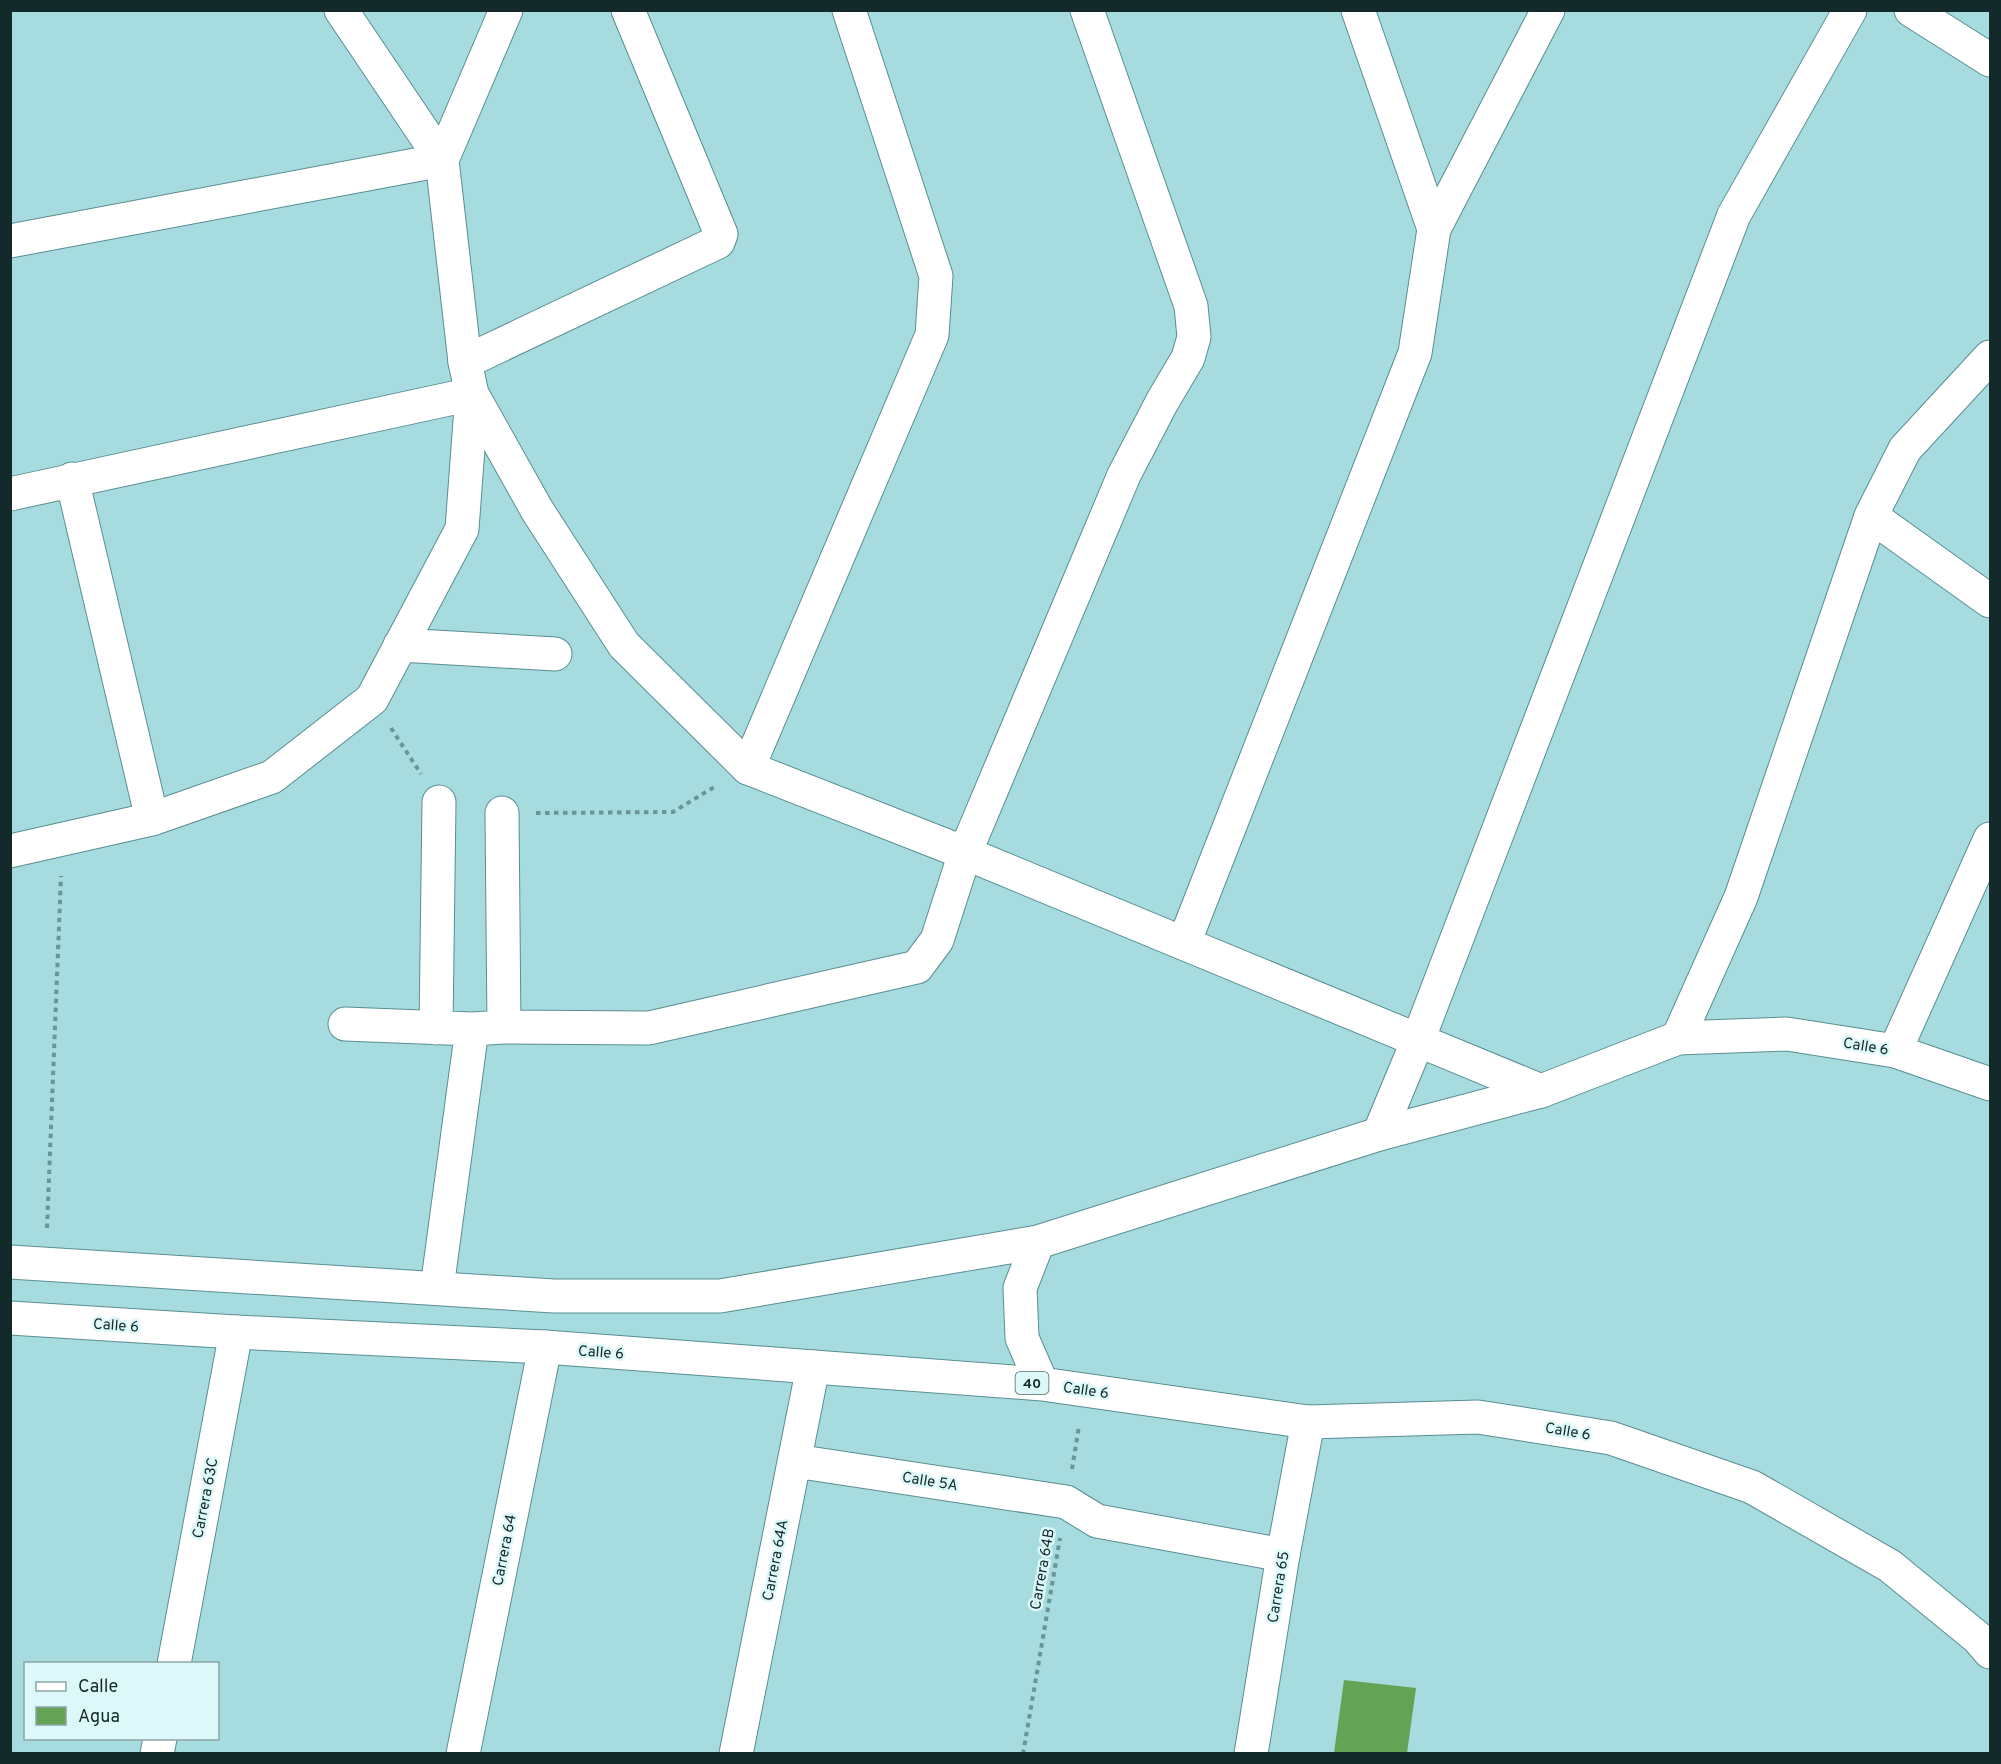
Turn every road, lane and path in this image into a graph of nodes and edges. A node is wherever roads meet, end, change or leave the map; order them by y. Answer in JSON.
{"nodes":[{"id":1,"x":341,"y":10,"type":"edge"},
{"id":2,"x":506,"y":10,"type":"edge"},
{"id":3,"x":628,"y":10,"type":"edge"},
{"id":4,"x":849,"y":10,"type":"edge"},
{"id":5,"x":1087,"y":10,"type":"edge"},
{"id":6,"x":1358,"y":10,"type":"edge"},
{"id":7,"x":1548,"y":10,"type":"edge"},
{"id":8,"x":1850,"y":10,"type":"edge"},
{"id":9,"x":1911,"y":10,"type":"edge"},
{"id":10,"x":1990,"y":60,"type":"edge"},
{"id":11,"x":442,"y":160,"type":"junction"},
{"id":12,"x":1434,"y":229,"type":"junction"},
{"id":13,"x":10,"y":241,"type":"edge"},
{"id":14,"x":1990,"y":357,"type":"edge"},
{"id":15,"x":465,"y":362,"type":"junction"},
{"id":16,"x":472,"y":394,"type":"junction"},
{"id":17,"x":72,"y":479,"type":"junction"},
{"id":18,"x":10,"y":494,"type":"edge"},
{"id":19,"x":1871,"y":516,"type":"junction"},
{"id":20,"x":1990,"y":601,"type":"edge"},
{"id":21,"x":400,"y":645,"type":"junction"},
{"id":22,"x":555,"y":654,"type":"dead end"},
{"id":23,"x":372,"y":699,"type":"junction"},
{"id":24,"x":748,"y":768,"type":"junction"},
{"id":25,"x":439,"y":802,"type":"joint"},
{"id":26,"x":502,"y":813,"type":"joint"},
{"id":27,"x":152,"y":819,"type":"junction"},
{"id":28,"x":62,"y":839,"type":"junction"},
{"id":29,"x":1990,"y":839,"type":"edge"},
{"id":30,"x":10,"y":850,"type":"edge"},
{"id":31,"x":965,"y":853,"type":"junction"},
{"id":32,"x":1184,"y":943,"type":"junction"},
{"id":33,"x":345,"y":1024,"type":"dead end"},
{"id":34,"x":436,"y":1028,"type":"junction"},
{"id":35,"x":488,"y":1028,"type":"junction"},
{"id":36,"x":1678,"y":1038,"type":"junction"},
{"id":37,"x":1418,"y":1040,"type":"junction"},
{"id":38,"x":1895,"y":1051,"type":"junction"},
{"id":39,"x":1990,"y":1084,"type":"edge"},
{"id":40,"x":1541,"y":1091,"type":"junction"},
{"id":41,"x":1379,"y":1134,"type":"junction"},
{"id":42,"x":1038,"y":1242,"type":"junction"},
{"id":43,"x":10,"y":1262,"type":"edge"},
{"id":44,"x":45,"y":1264,"type":"junction"},
{"id":45,"x":437,"y":1288,"type":"junction"},
{"id":46,"x":10,"y":1318,"type":"edge"},
{"id":47,"x":236,"y":1332,"type":"junction"},
{"id":48,"x":545,"y":1347,"type":"junction"},
{"id":49,"x":813,"y":1367,"type":"junction"},
{"id":50,"x":1042,"y":1384,"type":"junction"},
{"id":51,"x":1085,"y":1389,"type":"junction"},
{"id":52,"x":1308,"y":1422,"type":"junction"},
{"id":53,"x":795,"y":1461,"type":"junction"},
{"id":54,"x":1066,"y":1502,"type":"junction"},
{"id":55,"x":1283,"y":1555,"type":"junction"},
{"id":56,"x":1990,"y":1652,"type":"edge"},
{"id":57,"x":174,"y":1662,"type":"edge"},
{"id":58,"x":462,"y":1754,"type":"edge"},
{"id":59,"x":736,"y":1754,"type":"edge"},
{"id":60,"x":1023,"y":1754,"type":"edge"},
{"id":61,"x":1251,"y":1754,"type":"edge"}],
"edges":[{"from":1,"to":11,"type":"main road"},
{"from":2,"to":11,"type":"main road"},
{"from":3,"to":15,"type":"main road"},
{"from":4,"to":24,"type":"main road"},
{"from":5,"to":31,"type":"main road"},
{"from":6,"to":12,"type":"main road"},
{"from":7,"to":12,"type":"main road"},
{"from":8,"to":37,"type":"main road"},
{"from":9,"to":10,"type":"main road"},
{"from":11,"to":13,"type":"main road"},
{"from":11,"to":15,"type":"main road"},
{"from":12,"to":32,"type":"main road"},
{"from":14,"to":19,"type":"main road"},
{"from":15,"to":16,"type":"main road"},
{"from":16,"to":17,"type":"main road"},
{"from":16,"to":21,"type":"main road"},
{"from":16,"to":24,"type":"main road"},
{"from":17,"to":18,"type":"main road"},
{"from":17,"to":27,"type":"main road"},
{"from":19,"to":20,"type":"main road"},
{"from":19,"to":36,"type":"main road"},
{"from":21,"to":22,"type":"main road"},
{"from":21,"to":23,"type":"main road"},
{"from":23,"to":25,"type":"path"},
{"from":23,"to":27,"type":"main road"},
{"from":24,"to":26,"type":"path"},
{"from":24,"to":31,"type":"main road"},
{"from":25,"to":34,"type":"main road"},
{"from":26,"to":35,"type":"main road"},
{"from":27,"to":28,"type":"main road"},
{"from":28,"to":30,"type":"main road"},
{"from":28,"to":44,"type":"path"},
{"from":29,"to":38,"type":"main road"},
{"from":31,"to":32,"type":"main road"},
{"from":31,"to":35,"type":"main road"},
{"from":32,"to":37,"type":"main road"},
{"from":33,"to":34,"type":"main road"},
{"from":34,"to":35,"type":"main road"},
{"from":35,"to":45,"type":"main road"},
{"from":36,"to":38,"type":"main road","name":"Calle 6"},
{"from":36,"to":40,"type":"main road","name":"Calle 6"},
{"from":37,"to":40,"type":"main road"},
{"from":37,"to":41,"type":"main road"},
{"from":38,"to":39,"type":"main road","name":"Calle 6"},
{"from":40,"to":41,"type":"main road","name":"Calle 6"},
{"from":41,"to":42,"type":"main road","name":"Calle 6"},
{"from":42,"to":45,"type":"main road","name":"Calle 6"},
{"from":42,"to":50,"type":"main road"},
{"from":43,"to":44,"type":"main road","name":"Calle 6"},
{"from":44,"to":45,"type":"main road","name":"Calle 6"},
{"from":46,"to":47,"type":"main road","name":"Calle 6","number":"40"},
{"from":47,"to":48,"type":"main road","name":"Calle 6","number":"40"},
{"from":47,"to":57,"type":"main road","name":"Carrera 63C"},
{"from":48,"to":49,"type":"main road","name":"Calle 6","number":"40"},
{"from":48,"to":58,"type":"main road","name":"Carrera 64"},
{"from":49,"to":50,"type":"main road","name":"Calle 6","number":"40"},
{"from":49,"to":53,"type":"main road","name":"Carrera 64A"},
{"from":50,"to":51,"type":"main road","name":"Calle 6","number":"40"},
{"from":51,"to":52,"type":"main road","name":"Calle 6","number":"40"},
{"from":51,"to":54,"type":"path","name":"Carrera 64B"},
{"from":52,"to":55,"type":"main road","name":"Carrera 65"},
{"from":52,"to":56,"type":"main road","name":"Calle 6","number":"40"},
{"from":53,"to":54,"type":"main road","name":"Calle 5A"},
{"from":53,"to":59,"type":"main road","name":"Carrera 64A"},
{"from":54,"to":55,"type":"main road"},
{"from":54,"to":60,"type":"path","name":"Carrera 64B"},
{"from":55,"to":61,"type":"main road","name":"Carrera 65"}]}
